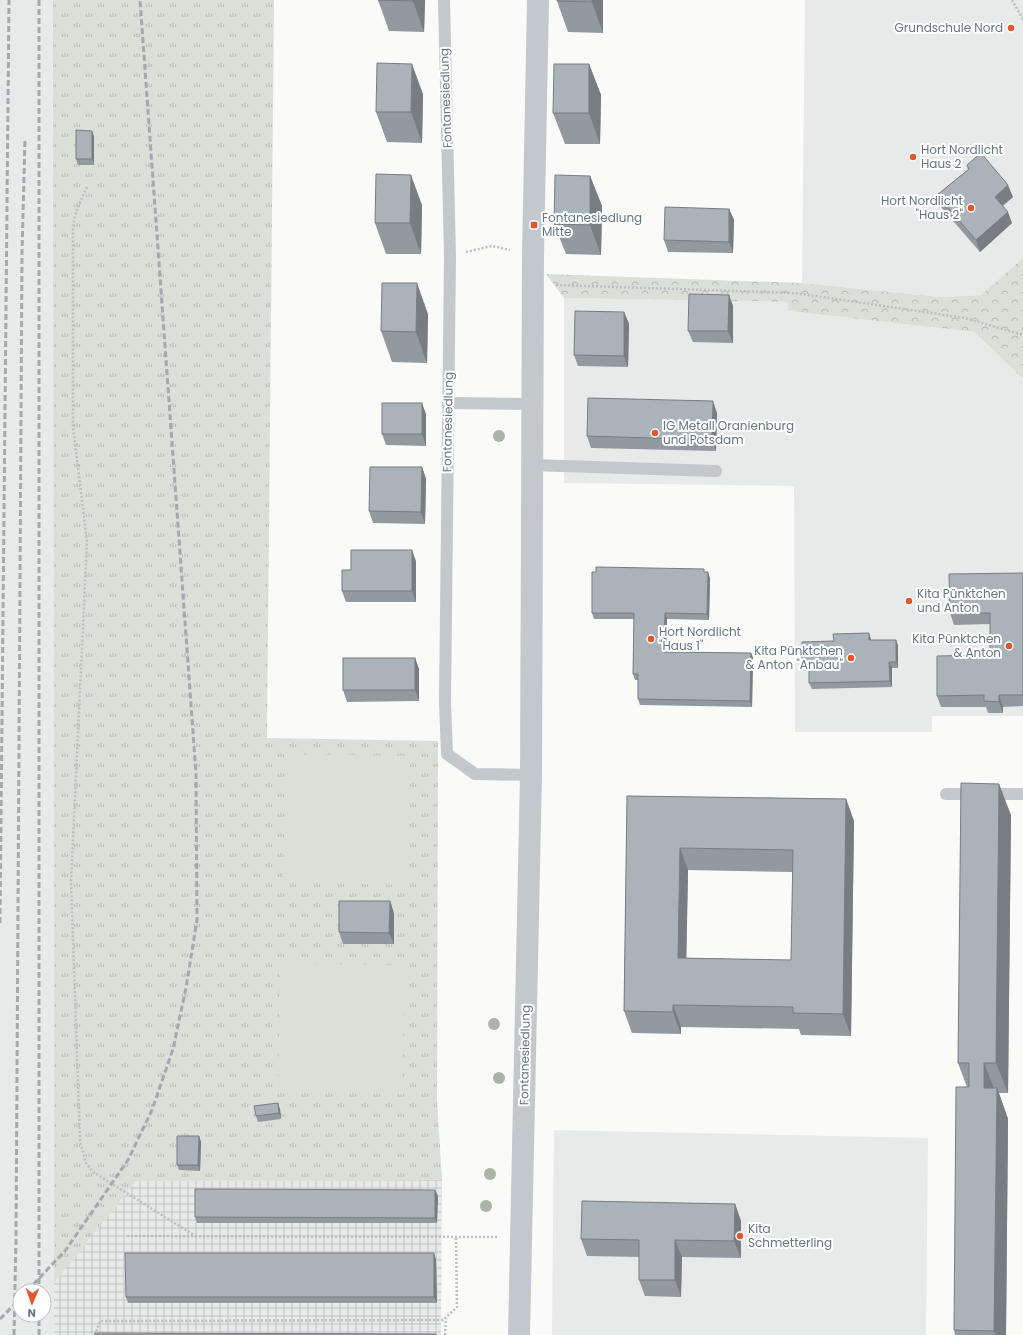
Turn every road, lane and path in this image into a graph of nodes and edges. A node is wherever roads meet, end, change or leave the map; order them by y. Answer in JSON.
{"nodes":[{"id":1,"x":444,"y":0,"type":"edge"},
{"id":2,"x":538,"y":0,"type":"edge"},
{"id":3,"x":1012,"y":0,"type":"edge"},
{"id":4,"x":1023,"y":19,"type":"edge"},
{"id":5,"x":87,"y":187,"type":"dead end"},
{"id":6,"x":450,"y":256,"type":"junction"},
{"id":7,"x":533,"y":256,"type":"junction"},
{"id":8,"x":533,"y":284,"type":"junction"},
{"id":9,"x":1023,"y":335,"type":"edge"},
{"id":10,"x":448,"y":403,"type":"junction"},
{"id":11,"x":533,"y":404,"type":"junction"},
{"id":12,"x":532,"y":465,"type":"junction"},
{"id":13,"x":716,"y":471,"type":"dead end"},
{"id":14,"x":531,"y":775,"type":"junction"},
{"id":15,"x":946,"y":794,"type":"dead end"},
{"id":16,"x":1023,"y":794,"type":"edge"},
{"id":17,"x":126,"y":1236,"type":"dead end"},
{"id":18,"x":197,"y":1237,"type":"junction"},
{"id":19,"x":456,"y":1237,"type":"junction"},
{"id":20,"x":521,"y":1237,"type":"junction"},
{"id":21,"x":446,"y":1317,"type":"junction"},
{"id":22,"x":95,"y":1335,"type":"edge"},
{"id":23,"x":445,"y":1335,"type":"edge"},
{"id":24,"x":519,"y":1335,"type":"edge"}],
"edges":[{"from":1,"to":6,"type":"lane","name":"Fontanesiedlung"},
{"from":2,"to":7,"type":"street","name":"Fontanesiedlung"},
{"from":3,"to":4,"type":"path"},
{"from":5,"to":18,"type":"path"},
{"from":6,"to":7,"type":"path"},
{"from":6,"to":10,"type":"lane","name":"Fontanesiedlung"},
{"from":7,"to":8,"type":"street","name":"Fontanesiedlung"},
{"from":8,"to":9,"type":"path"},
{"from":8,"to":11,"type":"street","name":"Fontanesiedlung"},
{"from":10,"to":11,"type":"lane"},
{"from":10,"to":14,"type":"lane","name":"Fontanesiedlung"},
{"from":11,"to":12,"type":"street","name":"Fontanesiedlung"},
{"from":12,"to":13,"type":"lane"},
{"from":12,"to":14,"type":"street","name":"Fontanesiedlung"},
{"from":14,"to":20,"type":"street","name":"Fontanesiedlung"},
{"from":15,"to":16,"type":"lane"},
{"from":17,"to":18,"type":"path"},
{"from":18,"to":19,"type":"path"},
{"from":19,"to":20,"type":"path"},
{"from":19,"to":21,"type":"path"},
{"from":20,"to":24,"type":"street","name":"Fontanesiedlung"},
{"from":21,"to":22,"type":"path"},
{"from":21,"to":23,"type":"path"}]}
